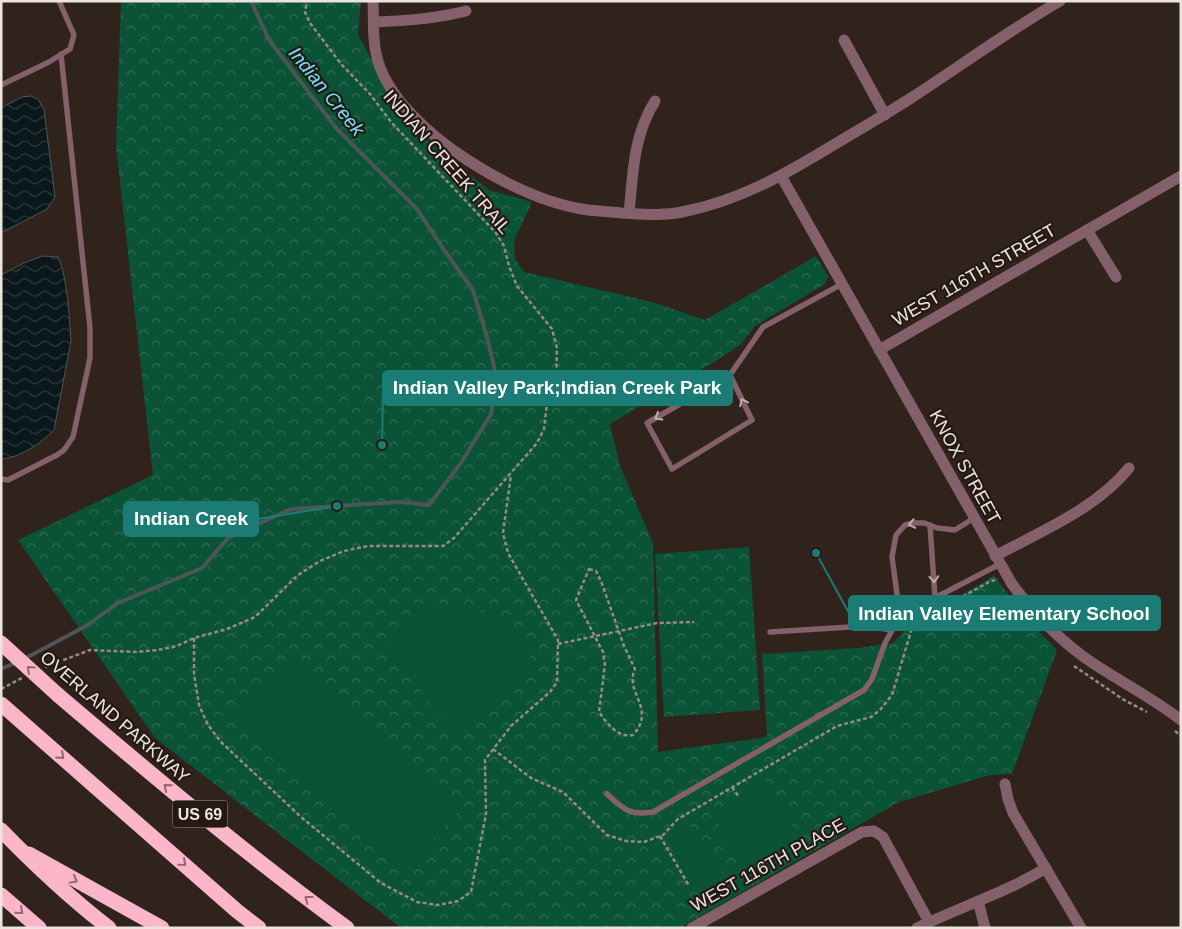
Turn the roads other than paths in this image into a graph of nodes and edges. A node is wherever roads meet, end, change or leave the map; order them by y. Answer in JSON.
{"nodes":[{"id":1,"x":59,"y":1,"type":"edge"},
{"id":2,"x":373,"y":1,"type":"edge"},
{"id":3,"x":1060,"y":1,"type":"edge"},
{"id":4,"x":466,"y":11,"type":"dead end"},
{"id":5,"x":374,"y":22,"type":"junction"},
{"id":6,"x":844,"y":40,"type":"dead end"},
{"id":7,"x":61,"y":54,"type":"junction"},
{"id":8,"x":1,"y":85,"type":"edge"},
{"id":9,"x":655,"y":101,"type":"dead end"},
{"id":10,"x":885,"y":114,"type":"junction"},
{"id":11,"x":781,"y":176,"type":"junction"},
{"id":12,"x":1181,"y":176,"type":"edge"},
{"id":13,"x":629,"y":213,"type":"junction"},
{"id":14,"x":1087,"y":230,"type":"junction"},
{"id":15,"x":1116,"y":277,"type":"dead end"},
{"id":16,"x":842,"y":284,"type":"junction"},
{"id":17,"x":879,"y":350,"type":"junction"},
{"id":18,"x":730,"y":375,"type":"junction"},
{"id":19,"x":1129,"y":468,"type":"dead end"},
{"id":20,"x":1,"y":480,"type":"edge"},
{"id":21,"x":974,"y":518,"type":"junction"},
{"id":22,"x":930,"y":525,"type":"junction"},
{"id":23,"x":998,"y":560,"type":"junction"},
{"id":24,"x":935,"y":598,"type":"junction"},
{"id":25,"x":900,"y":616,"type":"junction"},
{"id":26,"x":892,"y":630,"type":"junction"},
{"id":27,"x":770,"y":632,"type":"dead end"},
{"id":28,"x":1,"y":643,"type":"edge"},
{"id":29,"x":1,"y":704,"type":"edge"},
{"id":30,"x":1180,"y":719,"type":"edge"},
{"id":31,"x":1005,"y":784,"type":"dead end"},
{"id":32,"x":607,"y":794,"type":"dead end"},
{"id":33,"x":1,"y":830,"type":"edge"},
{"id":34,"x":1,"y":839,"type":"edge"},
{"id":35,"x":1046,"y":868,"type":"junction"},
{"id":36,"x":1,"y":895,"type":"edge"},
{"id":37,"x":978,"y":901,"type":"junction"},
{"id":38,"x":929,"y":922,"type":"junction"},
{"id":39,"x":39,"y":928,"type":"edge"},
{"id":40,"x":109,"y":928,"type":"edge"},
{"id":41,"x":162,"y":928,"type":"edge"},
{"id":42,"x":259,"y":928,"type":"edge"},
{"id":43,"x":347,"y":928,"type":"edge"},
{"id":44,"x":692,"y":928,"type":"edge"},
{"id":45,"x":917,"y":928,"type":"edge"},
{"id":46,"x":985,"y":928,"type":"edge"},
{"id":47,"x":1081,"y":928,"type":"edge"}],
"edges":[{"from":1,"to":7,"type":"lane"},
{"from":2,"to":5,"type":"street"},
{"from":3,"to":10,"type":"street"},
{"from":4,"to":5,"type":"street"},
{"from":5,"to":13,"type":"street"},
{"from":6,"to":10,"type":"street"},
{"from":7,"to":8,"type":"lane"},
{"from":7,"to":20,"type":"lane"},
{"from":9,"to":13,"type":"street"},
{"from":10,"to":11,"type":"street"},
{"from":11,"to":13,"type":"street"},
{"from":11,"to":16,"type":"street","name":"KNOX STREET"},
{"from":12,"to":14,"type":"street","name":"WEST 116TH STREET"},
{"from":14,"to":15,"type":"street"},
{"from":14,"to":17,"type":"street","name":"WEST 116TH STREET"},
{"from":16,"to":17,"type":"street","name":"KNOX STREET"},
{"from":16,"to":18,"type":"lane"},
{"from":17,"to":21,"type":"street","name":"KNOX STREET"},
{"from":18,"to":18,"type":"lane","one_way":true},
{"from":19,"to":23,"type":"street"},
{"from":21,"to":22,"type":"lane"},
{"from":21,"to":23,"type":"street","name":"KNOX STREET"},
{"from":22,"to":24,"type":"lane","one_way":true},
{"from":22,"to":25,"type":"lane","one_way":true},
{"from":23,"to":24,"type":"lane"},
{"from":23,"to":30,"type":"street","name":"KNOX STREET"},
{"from":24,"to":25,"type":"lane"},
{"from":25,"to":26,"type":"lane"},
{"from":26,"to":27,"type":"lane"},
{"from":26,"to":32,"type":"lane"},
{"from":43,"to":28,"type":"highway","name":"OVERLAND PARKWAY","number":"US 69","one_way":true,"bridge":true},
{"from":29,"to":42,"type":"highway","number":"US 69","one_way":true},
{"from":31,"to":35,"type":"street"},
{"from":33,"to":40,"type":"highway","bridge":true},
{"from":34,"to":41,"type":"highway","one_way":true},
{"from":35,"to":37,"type":"street"},
{"from":35,"to":47,"type":"street"},
{"from":36,"to":39,"type":"highway","one_way":true},
{"from":37,"to":38,"type":"street"},
{"from":37,"to":46,"type":"street"},
{"from":38,"to":44,"type":"street","name":"WEST 116TH PLACE"},
{"from":38,"to":45,"type":"street"}]}
